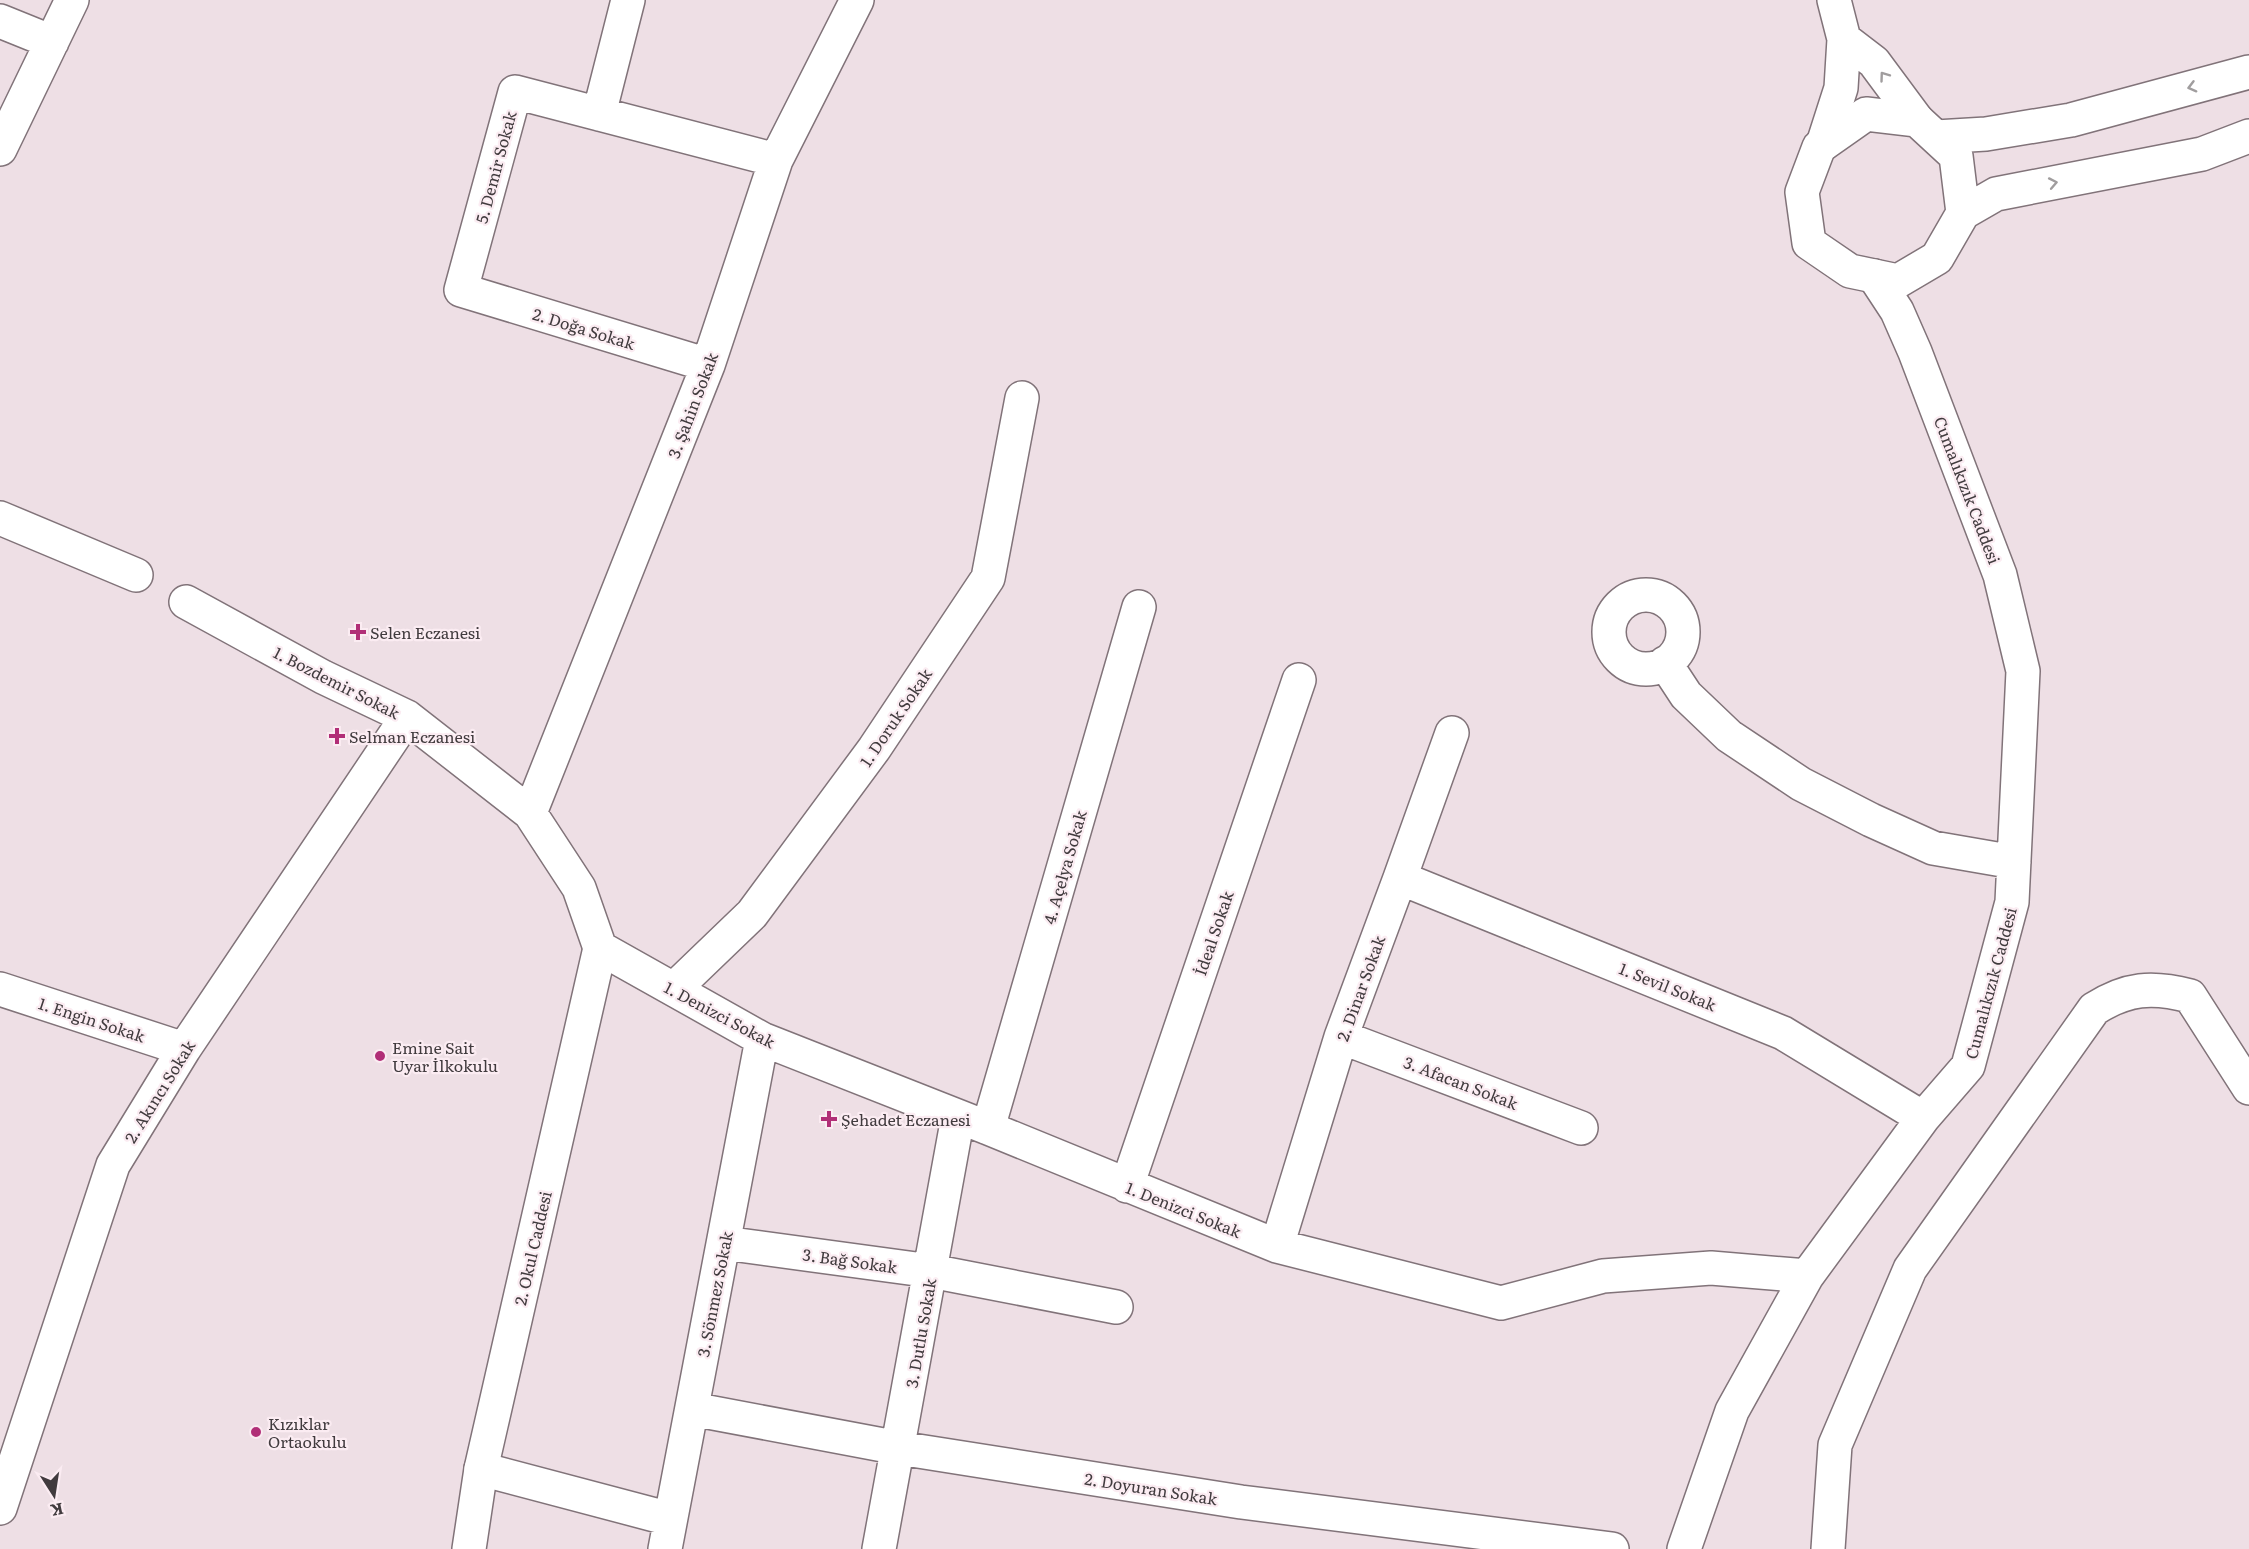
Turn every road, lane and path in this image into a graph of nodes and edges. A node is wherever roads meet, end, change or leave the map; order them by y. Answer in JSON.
{"nodes":[{"id":1,"x":72,"y":0,"type":"edge"},
{"id":2,"x":628,"y":0,"type":"edge"},
{"id":3,"x":857,"y":0,"type":"edge"},
{"id":4,"x":1834,"y":0,"type":"edge"},
{"id":5,"x":0,"y":21,"type":"edge"},
{"id":6,"x":1844,"y":39,"type":"junction"},
{"id":7,"x":52,"y":42,"type":"junction"},
{"id":8,"x":2249,"y":72,"type":"edge"},
{"id":9,"x":599,"y":114,"type":"junction"},
{"id":10,"x":1926,"y":129,"type":"junction"},
{"id":11,"x":2249,"y":136,"type":"edge"},
{"id":12,"x":1823,"y":144,"type":"junction"},
{"id":13,"x":0,"y":149,"type":"edge"},
{"id":14,"x":776,"y":160,"type":"junction"},
{"id":15,"x":1963,"y":213,"type":"junction"},
{"id":16,"x":1922,"y":266,"type":"junction"},
{"id":17,"x":1874,"y":276,"type":"junction"},
{"id":18,"x":461,"y":290,"type":"joint"},
{"id":19,"x":1915,"y":352,"type":"junction"},
{"id":20,"x":708,"y":365,"type":"junction"},
{"id":21,"x":1022,"y":398,"type":"dead end"},
{"id":22,"x":0,"y":518,"type":"edge"},
{"id":23,"x":136,"y":575,"type":"dead end"},
{"id":24,"x":186,"y":602,"type":"dead end"},
{"id":25,"x":1139,"y":607,"type":"dead end"},
{"id":26,"x":1665,"y":663,"type":"dead end"},
{"id":27,"x":1299,"y":680,"type":"dead end"},
{"id":28,"x":407,"y":717,"type":"junction"},
{"id":29,"x":1452,"y":733,"type":"dead end"},
{"id":30,"x":530,"y":813,"type":"junction"},
{"id":31,"x":2014,"y":862,"type":"junction"},
{"id":32,"x":1401,"y":878,"type":"junction"},
{"id":33,"x":600,"y":948,"type":"junction"},
{"id":34,"x":0,"y":989,"type":"edge"},
{"id":35,"x":674,"y":989,"type":"junction"},
{"id":36,"x":1341,"y":1037,"type":"junction"},
{"id":37,"x":762,"y":1039,"type":"junction"},
{"id":38,"x":184,"y":1049,"type":"junction"},
{"id":39,"x":2249,"y":1089,"type":"edge"},
{"id":40,"x":1923,"y":1118,"type":"junction"},
{"id":41,"x":973,"y":1122,"type":"junction"},
{"id":42,"x":1581,"y":1128,"type":"dead end"},
{"id":43,"x":1127,"y":1186,"type":"junction"},
{"id":44,"x":724,"y":1243,"type":"junction"},
{"id":45,"x":1277,"y":1246,"type":"junction"},
{"id":46,"x":931,"y":1271,"type":"junction"},
{"id":47,"x":1807,"y":1276,"type":"junction"},
{"id":48,"x":1116,"y":1306,"type":"dead end"},
{"id":49,"x":692,"y":1409,"type":"junction"},
{"id":50,"x":899,"y":1448,"type":"junction"},
{"id":51,"x":481,"y":1469,"type":"junction"},
{"id":52,"x":0,"y":1508,"type":"edge"},
{"id":53,"x":667,"y":1534,"type":"edge"},
{"id":54,"x":469,"y":1549,"type":"edge"},
{"id":55,"x":879,"y":1549,"type":"edge"},
{"id":56,"x":1612,"y":1549,"type":"edge"},
{"id":57,"x":1684,"y":1549,"type":"edge"},
{"id":58,"x":1828,"y":1549,"type":"edge"}],
"edges":[{"from":1,"to":7,"type":"street"},
{"from":2,"to":9,"type":"street"},
{"from":3,"to":14,"type":"street","name":"3. Şahin Sokak"},
{"from":4,"to":6,"type":"street"},
{"from":5,"to":7,"type":"street"},
{"from":10,"to":6,"type":"street","one_way":true},
{"from":6,"to":12,"type":"street"},
{"from":7,"to":13,"type":"street"},
{"from":8,"to":10,"type":"street","one_way":true},
{"from":9,"to":14,"type":"street","name":"5. Demir Sokak"},
{"from":9,"to":18,"type":"street","name":"5. Demir Sokak"},
{"from":10,"to":12,"type":"street"},
{"from":10,"to":15,"type":"street"},
{"from":15,"to":11,"type":"street","one_way":true},
{"from":12,"to":17,"type":"street"},
{"from":14,"to":20,"type":"street","name":"3. Şahin Sokak"},
{"from":15,"to":16,"type":"street"},
{"from":16,"to":17,"type":"street"},
{"from":16,"to":19,"type":"street"},
{"from":17,"to":19,"type":"street"},
{"from":18,"to":20,"type":"street","name":"2. Doğa Sokak"},
{"from":19,"to":31,"type":"street","name":"Cumalıkızık Caddesi"},
{"from":20,"to":30,"type":"street","name":"3. Şahin Sokak"},
{"from":21,"to":35,"type":"street","name":"1. Doruk Sokak"},
{"from":22,"to":23,"type":"street"},
{"from":24,"to":28,"type":"street","name":"1. Bozdemir Sokak"},
{"from":25,"to":41,"type":"street","name":"4. Açelya Sokak"},
{"from":26,"to":31,"type":"street"},
{"from":27,"to":43,"type":"street","name":"İdeal Sokak"},
{"from":28,"to":30,"type":"street","name":"1. Bozdemir Sokak"},
{"from":28,"to":38,"type":"street","name":"2. Akıncı Sokak"},
{"from":29,"to":32,"type":"street","name":"2. Dinar Sokak"},
{"from":30,"to":33,"type":"street","name":"1. Bozdemir Sokak"},
{"from":31,"to":40,"type":"street","name":"Cumalıkızık Caddesi"},
{"from":32,"to":36,"type":"street","name":"2. Dinar Sokak"},
{"from":32,"to":40,"type":"street","name":"1. Sevil Sokak"},
{"from":33,"to":35,"type":"street","name":"1. Denizci Sokak"},
{"from":33,"to":51,"type":"street","name":"2. Okul Caddesi"},
{"from":34,"to":38,"type":"street","name":"1. Engin Sokak"},
{"from":35,"to":37,"type":"street","name":"1. Denizci Sokak"},
{"from":36,"to":42,"type":"street","name":"3. Afacan Sokak"},
{"from":36,"to":45,"type":"street","name":"2. Dinar Sokak"},
{"from":37,"to":41,"type":"street","name":"1. Denizci Sokak"},
{"from":37,"to":44,"type":"street","name":"3. Sönmez Sokak"},
{"from":38,"to":52,"type":"street","name":"2. Akıncı Sokak"},
{"from":39,"to":58,"type":"street"},
{"from":40,"to":47,"type":"street","name":"Cumalıkızık Caddesi"},
{"from":41,"to":43,"type":"street","name":"1. Denizci Sokak"},
{"from":41,"to":46,"type":"street","name":"3. Dutlu Sokak"},
{"from":43,"to":45,"type":"street","name":"1. Denizci Sokak"},
{"from":44,"to":46,"type":"street","name":"3. Bağ Sokak"},
{"from":44,"to":49,"type":"street","name":"3. Sönmez Sokak"},
{"from":45,"to":47,"type":"street","name":"1. Denizci Sokak"},
{"from":46,"to":48,"type":"street","name":"3. Bağ Sokak"},
{"from":46,"to":50,"type":"street","name":"3. Dutlu Sokak"},
{"from":47,"to":57,"type":"street","name":"Cumalıkızık Caddesi"},
{"from":49,"to":50,"type":"street","name":"2. Doyuran Sokak"},
{"from":49,"to":53,"type":"street","name":"3. Sönmez Sokak"},
{"from":50,"to":55,"type":"street","name":"3. Dutlu Sokak"},
{"from":50,"to":56,"type":"street","name":"2. Doyuran Sokak"},
{"from":51,"to":53,"type":"street"},
{"from":51,"to":54,"type":"street","name":"2. Okul Caddesi"}]}
